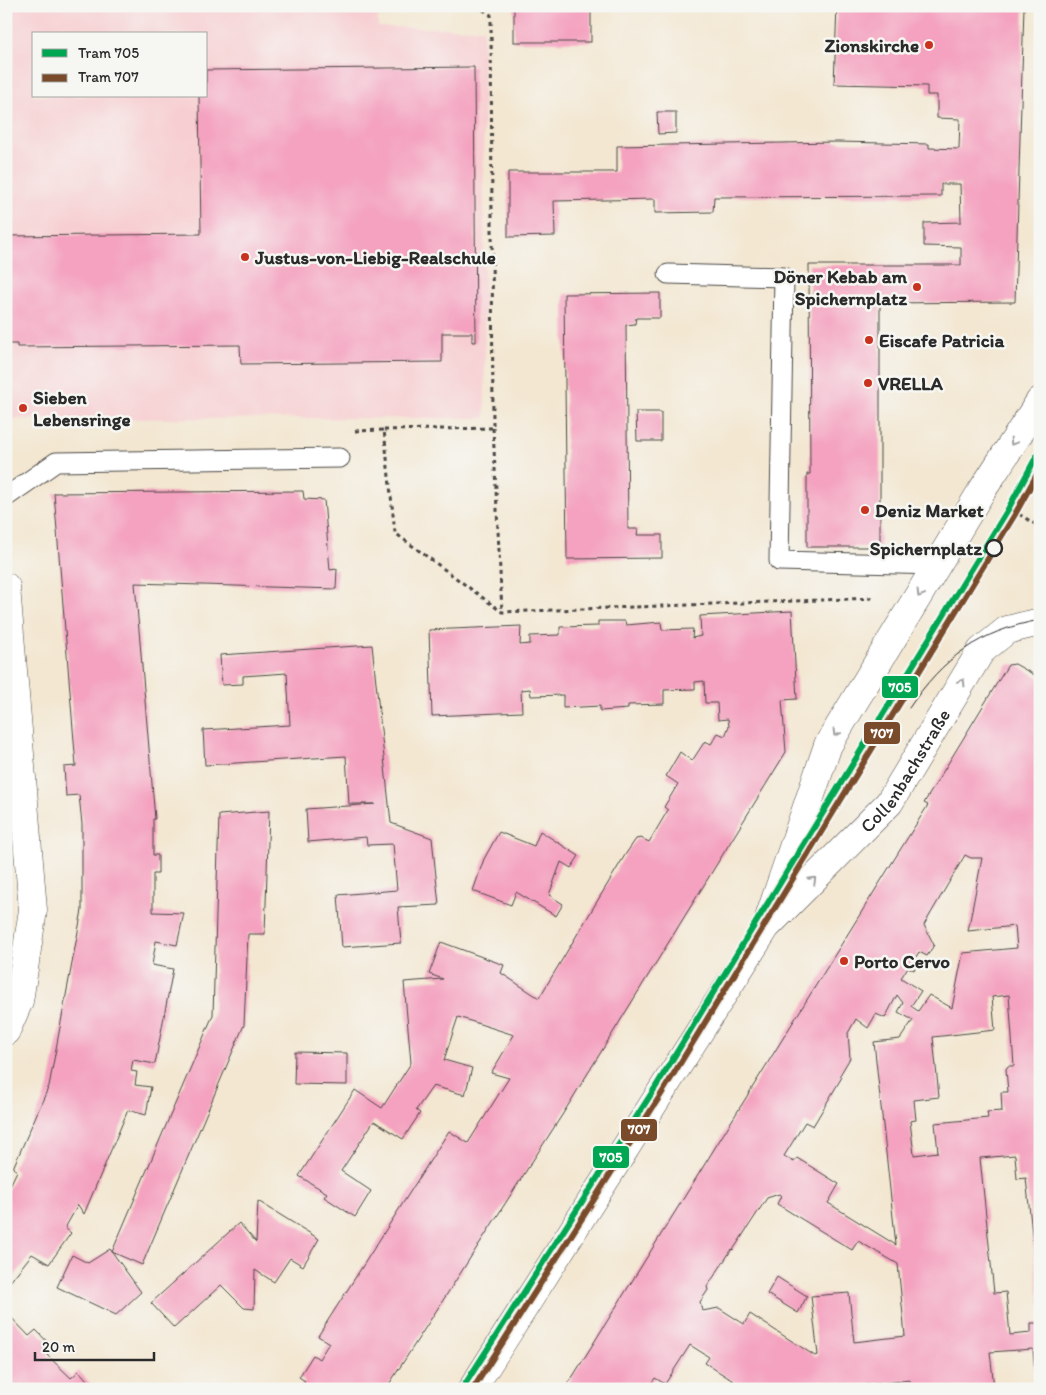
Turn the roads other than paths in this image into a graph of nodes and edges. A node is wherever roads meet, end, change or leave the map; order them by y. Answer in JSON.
{"nodes":[{"id":1,"x":668,"y":274,"type":"dead end"},
{"id":2,"x":1040,"y":401,"type":"edge"},
{"id":3,"x":340,"y":458,"type":"dead end"},
{"id":4,"x":6,"y":497,"type":"edge"},
{"id":5,"x":938,"y":565,"type":"junction"},
{"id":6,"x":6,"y":587,"type":"edge"},
{"id":7,"x":1040,"y":622,"type":"edge"},
{"id":8,"x":766,"y":927,"type":"junction"},
{"id":9,"x":6,"y":1031,"type":"edge"},
{"id":10,"x":472,"y":1389,"type":"edge"}],
"edges":[{"from":1,"to":5,"type":"lane"},
{"from":2,"to":5,"type":"street","name":"Collenbachstraße","one_way":true},
{"from":3,"to":4,"type":"lane"},
{"from":5,"to":8,"type":"street","name":"Collenbachstraße","one_way":true},
{"from":6,"to":9,"type":"street"},
{"from":8,"to":7,"type":"street","name":"Collenbachstraße","one_way":true},
{"from":8,"to":10,"type":"street","name":"Collenbachstraße"}]}
